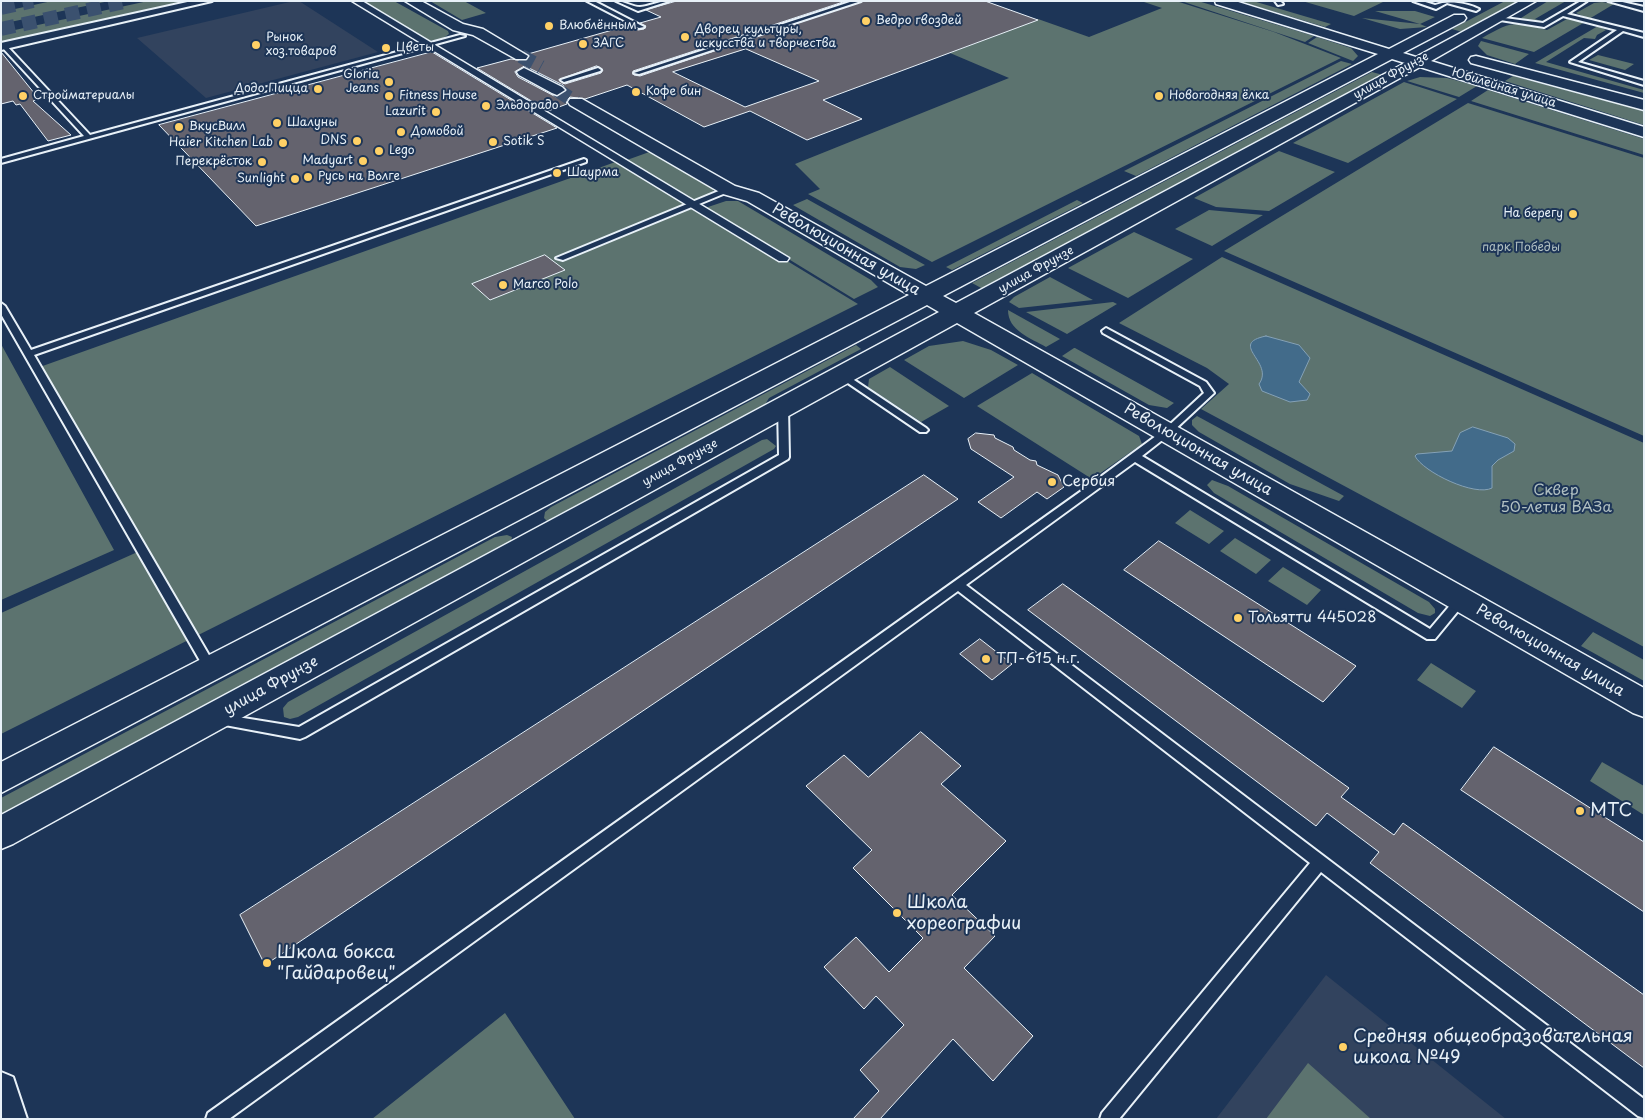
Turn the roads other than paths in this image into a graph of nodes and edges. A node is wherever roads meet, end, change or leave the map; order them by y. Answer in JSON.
{"nodes":[{"id":1,"x":207,"y":1,"type":"edge"},
{"id":2,"x":356,"y":1,"type":"edge"},
{"id":3,"x":411,"y":1,"type":"edge"},
{"id":4,"x":589,"y":1,"type":"edge"},
{"id":5,"x":618,"y":1,"type":"edge"},
{"id":6,"x":667,"y":1,"type":"edge"},
{"id":7,"x":859,"y":1,"type":"edge"},
{"id":8,"x":1221,"y":1,"type":"edge"},
{"id":9,"x":1415,"y":1,"type":"edge"},
{"id":10,"x":1491,"y":1,"type":"edge"},
{"id":11,"x":1530,"y":1,"type":"edge"},
{"id":12,"x":1585,"y":1,"type":"edge"},
{"id":13,"x":1610,"y":1,"type":"edge"},
{"id":14,"x":1476,"y":9,"type":"junction"},
{"id":15,"x":1644,"y":9,"type":"edge"},
{"id":16,"x":1562,"y":14,"type":"junction"},
{"id":17,"x":1497,"y":19,"type":"junction"},
{"id":18,"x":642,"y":27,"type":"dead end"},
{"id":19,"x":1621,"y":30,"type":"junction"},
{"id":20,"x":460,"y":32,"type":"junction"},
{"id":21,"x":1644,"y":36,"type":"edge"},
{"id":22,"x":429,"y":45,"type":"junction"},
{"id":23,"x":1394,"y":45,"type":"junction"},
{"id":24,"x":3,"y":46,"type":"edge"},
{"id":25,"x":1423,"y":51,"type":"junction"},
{"id":26,"x":521,"y":56,"type":"tunnel mouth"},
{"id":27,"x":505,"y":60,"type":"tunnel mouth"},
{"id":28,"x":541,"y":67,"type":"tunnel mouth"},
{"id":29,"x":598,"y":70,"type":"dead end"},
{"id":30,"x":524,"y":72,"type":"tunnel mouth"},
{"id":31,"x":637,"y":73,"type":"dead end"},
{"id":32,"x":1644,"y":83,"type":"edge"},
{"id":33,"x":565,"y":85,"type":"junction"},
{"id":34,"x":593,"y":96,"type":"tunnel mouth"},
{"id":35,"x":576,"y":102,"type":"tunnel mouth"},
{"id":36,"x":1644,"y":105,"type":"edge"},
{"id":37,"x":1644,"y":132,"type":"edge"},
{"id":38,"x":88,"y":137,"type":"junction"},
{"id":39,"x":1,"y":161,"type":"edge"},
{"id":40,"x":584,"y":161,"type":"dead end"},
{"id":41,"x":729,"y":190,"type":"junction"},
{"id":42,"x":753,"y":197,"type":"junction"},
{"id":43,"x":694,"y":204,"type":"junction"},
{"id":44,"x":560,"y":258,"type":"dead end"},
{"id":45,"x":783,"y":258,"type":"dead end"},
{"id":46,"x":926,"y":295,"type":"junction"},
{"id":47,"x":1,"y":306,"type":"edge"},
{"id":48,"x":957,"y":313,"type":"junction"},
{"id":49,"x":1106,"y":331,"type":"dead end"},
{"id":50,"x":29,"y":354,"type":"junction"},
{"id":51,"x":842,"y":375,"type":"junction"},
{"id":52,"x":784,"y":407,"type":"junction"},
{"id":53,"x":923,"y":430,"type":"dead end"},
{"id":54,"x":1167,"y":432,"type":"junction"},
{"id":55,"x":1134,"y":457,"type":"junction"},
{"id":56,"x":514,"y":510,"type":"junction"},
{"id":57,"x":541,"y":539,"type":"junction"},
{"id":58,"x":958,"y":585,"type":"junction"},
{"id":59,"x":1461,"y":600,"type":"junction"},
{"id":60,"x":211,"y":669,"type":"junction"},
{"id":61,"x":1644,"y":704,"type":"edge"},
{"id":62,"x":213,"y":718,"type":"junction"},
{"id":63,"x":1,"y":778,"type":"edge"},
{"id":64,"x":34,"y":815,"type":"junction"},
{"id":65,"x":1,"y":833,"type":"edge"},
{"id":66,"x":1,"y":850,"type":"edge"},
{"id":67,"x":1320,"y":862,"type":"junction"},
{"id":68,"x":1,"y":1090,"type":"edge"},
{"id":69,"x":1644,"y":1110,"type":"edge"},
{"id":70,"x":10,"y":1119,"type":"edge"},
{"id":71,"x":214,"y":1119,"type":"edge"},
{"id":72,"x":1108,"y":1119,"type":"edge"}],
"edges":[{"from":1,"to":24,"type":"street"},
{"from":2,"to":22,"type":"street"},
{"from":3,"to":20,"type":"main road"},
{"from":4,"to":18,"type":"lane"},
{"from":5,"to":6,"type":"lane"},
{"from":7,"to":31,"type":"lane"},
{"from":8,"to":23,"type":"main road","name":"Юбилейная улица"},
{"from":9,"to":14,"type":"lane"},
{"from":10,"to":14,"type":"main road","name":"улица Фрунзе"},
{"from":11,"to":17,"type":"main road","name":"улица Фрунзе"},
{"from":12,"to":16,"type":"lane"},
{"from":13,"to":15,"type":"lane"},
{"from":14,"to":25,"type":"main road","name":"улица Фрунзе"},
{"from":16,"to":17,"type":"lane"},
{"from":16,"to":19,"type":"lane"},
{"from":17,"to":25,"type":"main road","name":"улица Фрунзе"},
{"from":19,"to":21,"type":"lane"},
{"from":19,"to":32,"type":"lane"},
{"from":20,"to":22,"type":"lane"},
{"from":20,"to":26,"type":"main road"},
{"from":20,"to":27,"type":"main road"},
{"from":22,"to":38,"type":"lane"},
{"from":22,"to":43,"type":"street"},
{"from":23,"to":25,"type":"main road","name":"Юбилейная улица"},
{"from":23,"to":46,"type":"main road","name":"улица Фрунзе"},
{"from":24,"to":38,"type":"lane"},
{"from":25,"to":36,"type":"main road","name":"Юбилейная улица"},
{"from":25,"to":37,"type":"main road","name":"Юбилейная улица"},
{"from":25,"to":48,"type":"main road","name":"улица Фрунзе"},
{"from":28,"to":33,"type":"main road"},
{"from":29,"to":33,"type":"lane"},
{"from":30,"to":33,"type":"main road"},
{"from":34,"to":42,"type":"main road","name":"Революционная улица"},
{"from":35,"to":41,"type":"main road","name":"Революционная улица"},
{"from":38,"to":39,"type":"lane"},
{"from":40,"to":50,"type":"lane"},
{"from":41,"to":42,"type":"main road","name":"Революционная улица"},
{"from":41,"to":43,"type":"lane"},
{"from":42,"to":46,"type":"main road","name":"Революционная улица"},
{"from":43,"to":44,"type":"lane"},
{"from":43,"to":45,"type":"street"},
{"from":46,"to":48,"type":"main road","name":"Революционная улица"},
{"from":46,"to":56,"type":"main road","name":"улица Фрунзе"},
{"from":47,"to":50,"type":"lane"},
{"from":48,"to":51,"type":"main road","name":"улица Фрунзе"},
{"from":48,"to":54,"type":"main road","name":"Революционная улица"},
{"from":49,"to":54,"type":"lane"},
{"from":50,"to":60,"type":"lane"},
{"from":51,"to":52,"type":"main road","name":"улица Фрунзе"},
{"from":51,"to":53,"type":"lane"},
{"from":52,"to":57,"type":"main road","name":"улица Фрунзе"},
{"from":52,"to":62,"type":"lane"},
{"from":54,"to":55,"type":"lane"},
{"from":54,"to":59,"type":"main road","name":"Революционная улица"},
{"from":55,"to":58,"type":"lane"},
{"from":55,"to":59,"type":"lane"},
{"from":56,"to":57,"type":"main road"},
{"from":56,"to":60,"type":"main road","name":"улица Фрунзе"},
{"from":57,"to":62,"type":"main road","name":"улица Фрунзе"},
{"from":58,"to":67,"type":"lane"},
{"from":58,"to":71,"type":"lane"},
{"from":59,"to":61,"type":"main road","name":"Революционная улица"},
{"from":60,"to":63,"type":"main road","name":"улица Фрунзе"},
{"from":62,"to":64,"type":"main road","name":"улица Фрунзе"},
{"from":64,"to":65,"type":"main road","name":"улица Фрунзе"},
{"from":64,"to":66,"type":"street"},
{"from":67,"to":69,"type":"lane"},
{"from":67,"to":72,"type":"lane"},
{"from":68,"to":70,"type":"street"}]}
